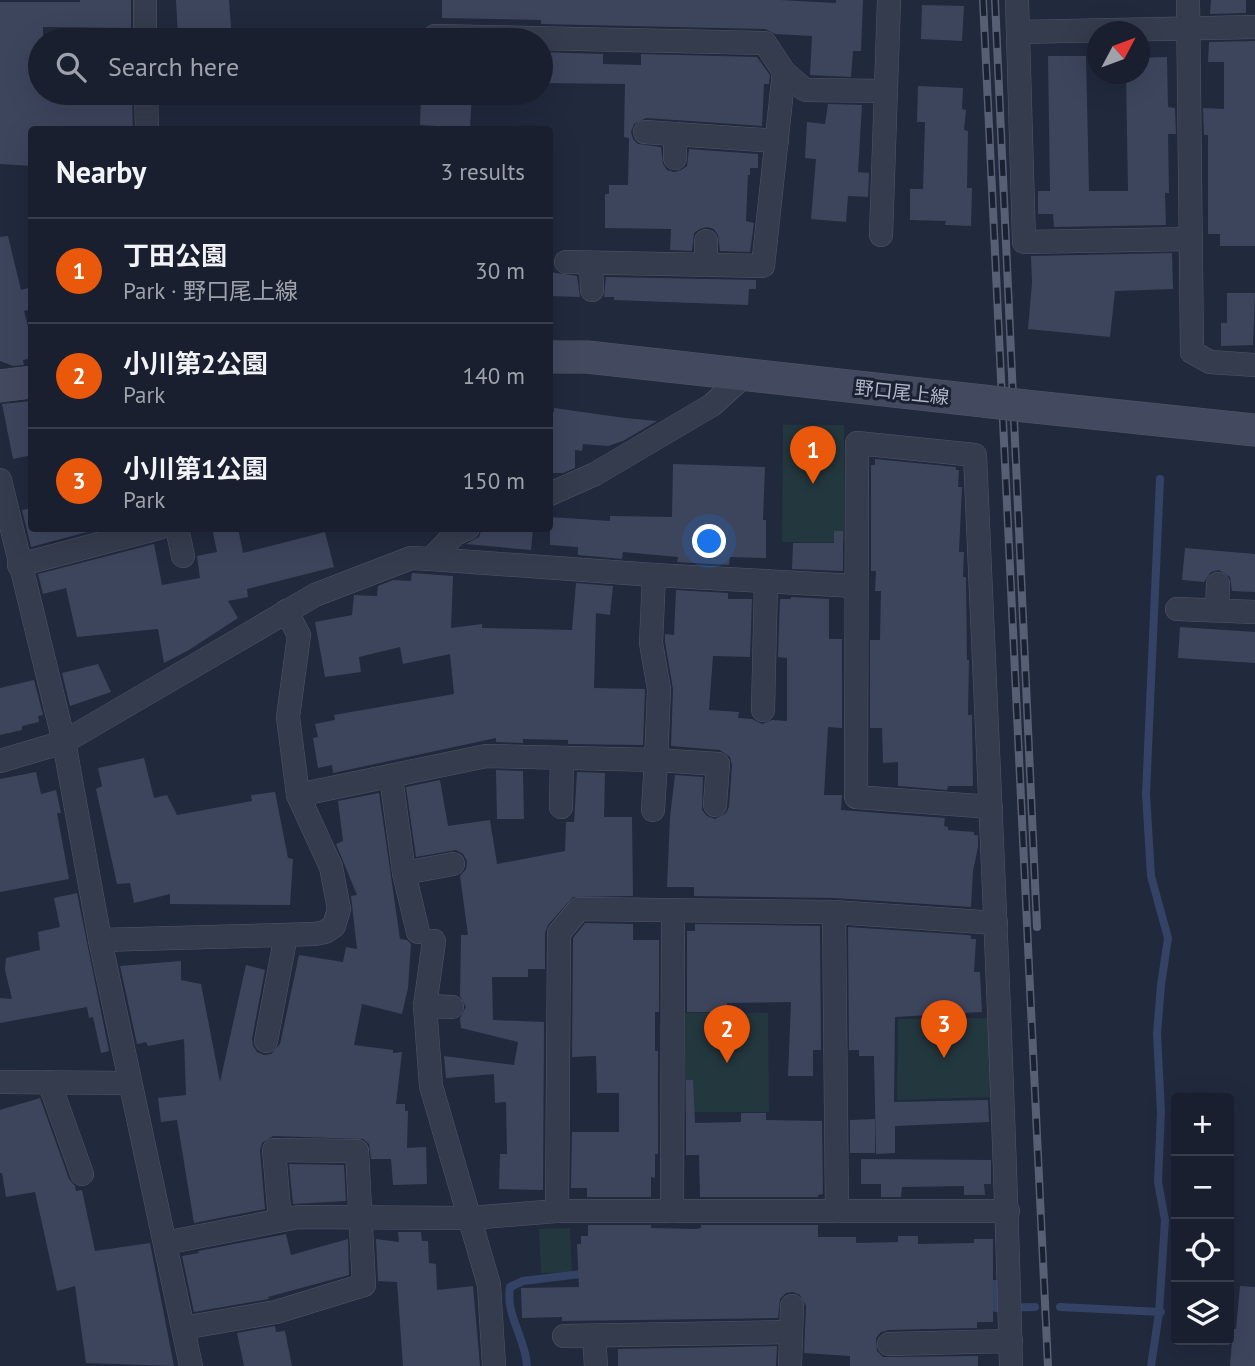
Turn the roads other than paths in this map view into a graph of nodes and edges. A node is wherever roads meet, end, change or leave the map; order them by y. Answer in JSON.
{"nodes":[{"id":1,"x":145,"y":0,"type":"edge"},
{"id":2,"x":889,"y":0,"type":"edge"},
{"id":3,"x":1017,"y":0,"type":"edge"},
{"id":4,"x":1188,"y":0,"type":"edge"},
{"id":5,"x":1255,"y":27,"type":"edge"},
{"id":6,"x":145,"y":28,"type":"edge"},
{"id":7,"x":1188,"y":29,"type":"junction"},
{"id":8,"x":1018,"y":32,"type":"junction"},
{"id":9,"x":553,"y":43,"type":"edge"},
{"id":10,"x":784,"y":72,"type":"junction"},
{"id":11,"x":886,"y":91,"type":"junction"},
{"id":12,"x":146,"y":105,"type":"edge"},
{"id":13,"x":147,"y":126,"type":"edge"},
{"id":14,"x":645,"y":132,"type":"dead end"},
{"id":15,"x":675,"y":135,"type":"junction"},
{"id":16,"x":777,"y":141,"type":"junction"},
{"id":17,"x":675,"y":158,"type":"dead end"},
{"id":18,"x":881,"y":234,"type":"dead end"},
{"id":19,"x":1180,"y":239,"type":"junction"},
{"id":20,"x":706,"y":241,"type":"dead end"},
{"id":21,"x":566,"y":262,"type":"dead end"},
{"id":22,"x":591,"y":263,"type":"junction"},
{"id":23,"x":705,"y":265,"type":"junction"},
{"id":24,"x":592,"y":290,"type":"dead end"},
{"id":25,"x":553,"y":356,"type":"edge"},
{"id":26,"x":1255,"y":365,"type":"edge"},
{"id":27,"x":745,"y":375,"type":"junction"},
{"id":28,"x":28,"y":382,"type":"edge"},
{"id":29,"x":0,"y":386,"type":"edge"},
{"id":30,"x":1255,"y":430,"type":"edge"},
{"id":31,"x":0,"y":480,"type":"edge"},
{"id":32,"x":553,"y":493,"type":"edge"},
{"id":33,"x":144,"y":532,"type":"edge"},
{"id":34,"x":178,"y":532,"type":"edge"},
{"id":35,"x":459,"y":532,"type":"edge"},
{"id":36,"x":183,"y":556,"type":"dead end"},
{"id":37,"x":431,"y":559,"type":"junction"},
{"id":38,"x":19,"y":565,"type":"junction"},
{"id":39,"x":654,"y":575,"type":"junction"},
{"id":40,"x":766,"y":582,"type":"junction"},
{"id":41,"x":1218,"y":584,"type":"dead end"},
{"id":42,"x":855,"y":586,"type":"junction"},
{"id":43,"x":1177,"y":609,"type":"dead end"},
{"id":44,"x":1217,"y":610,"type":"junction"},
{"id":45,"x":286,"y":611,"type":"junction"},
{"id":46,"x":1255,"y":612,"type":"edge"},
{"id":47,"x":764,"y":710,"type":"dead end"},
{"id":48,"x":64,"y":742,"type":"junction"},
{"id":49,"x":562,"y":758,"type":"junction"},
{"id":50,"x":656,"y":760,"type":"junction"},
{"id":51,"x":0,"y":761,"type":"edge"},
{"id":52,"x":391,"y":777,"type":"junction"},
{"id":53,"x":298,"y":794,"type":"junction"},
{"id":54,"x":715,"y":805,"type":"dead end"},
{"id":55,"x":561,"y":807,"type":"dead end"},
{"id":56,"x":991,"y":807,"type":"junction"},
{"id":57,"x":653,"y":810,"type":"dead end"},
{"id":58,"x":453,"y":864,"type":"dead end"},
{"id":59,"x":404,"y":873,"type":"junction"},
{"id":60,"x":673,"y":910,"type":"junction"},
{"id":61,"x":834,"y":912,"type":"junction"},
{"id":62,"x":996,"y":923,"type":"junction"},
{"id":63,"x":286,"y":935,"type":"junction"},
{"id":64,"x":100,"y":940,"type":"junction"},
{"id":65,"x":425,"y":1006,"type":"junction"},
{"id":66,"x":452,"y":1007,"type":"dead end"},
{"id":67,"x":266,"y":1041,"type":"dead end"},
{"id":68,"x":0,"y":1082,"type":"edge"},
{"id":69,"x":50,"y":1082,"type":"junction"},
{"id":70,"x":130,"y":1083,"type":"junction"},
{"id":71,"x":82,"y":1174,"type":"dead end"},
{"id":72,"x":557,"y":1211,"type":"junction"},
{"id":73,"x":672,"y":1211,"type":"junction"},
{"id":74,"x":838,"y":1211,"type":"junction"},
{"id":75,"x":1008,"y":1211,"type":"junction"},
{"id":76,"x":362,"y":1217,"type":"junction"},
{"id":77,"x":470,"y":1218,"type":"junction"},
{"id":78,"x":280,"y":1220,"type":"junction"},
{"id":79,"x":165,"y":1243,"type":"junction"},
{"id":80,"x":792,"y":1306,"type":"dead end"},
{"id":81,"x":183,"y":1328,"type":"junction"},
{"id":82,"x":791,"y":1332,"type":"junction"},
{"id":83,"x":564,"y":1336,"type":"dead end"},
{"id":84,"x":594,"y":1336,"type":"junction"},
{"id":85,"x":1010,"y":1341,"type":"junction"},
{"id":86,"x":889,"y":1344,"type":"dead end"},
{"id":87,"x":191,"y":1366,"type":"edge"},
{"id":88,"x":494,"y":1366,"type":"edge"},
{"id":89,"x":596,"y":1366,"type":"edge"},
{"id":90,"x":790,"y":1366,"type":"edge"},
{"id":91,"x":1011,"y":1366,"type":"edge"}],
"edges":[{"from":1,"to":6,"type":"street"},
{"from":2,"to":11,"type":"street"},
{"from":3,"to":8,"type":"street"},
{"from":4,"to":7,"type":"street"},
{"from":5,"to":7,"type":"street"},
{"from":7,"to":8,"type":"street"},
{"from":7,"to":19,"type":"street"},
{"from":8,"to":19,"type":"street"},
{"from":9,"to":10,"type":"street"},
{"from":10,"to":11,"type":"street"},
{"from":10,"to":16,"type":"street"},
{"from":11,"to":18,"type":"street"},
{"from":12,"to":13,"type":"street"},
{"from":14,"to":15,"type":"street"},
{"from":15,"to":16,"type":"street"},
{"from":15,"to":17,"type":"street"},
{"from":16,"to":23,"type":"street"},
{"from":19,"to":26,"type":"street"},
{"from":20,"to":23,"type":"street"},
{"from":21,"to":22,"type":"street"},
{"from":22,"to":23,"type":"street"},
{"from":22,"to":24,"type":"street"},
{"from":25,"to":27,"type":"main road","name":"野口尾上線"},
{"from":27,"to":30,"type":"main road","name":"野口尾上線","bridge":true},
{"from":27,"to":32,"type":"street"},
{"from":28,"to":29,"type":"main road"},
{"from":31,"to":38,"type":"street"},
{"from":33,"to":38,"type":"street"},
{"from":34,"to":36,"type":"street"},
{"from":35,"to":37,"type":"street"},
{"from":37,"to":39,"type":"street"},
{"from":37,"to":45,"type":"street"},
{"from":38,"to":48,"type":"street"},
{"from":39,"to":40,"type":"street"},
{"from":39,"to":50,"type":"street"},
{"from":40,"to":42,"type":"street"},
{"from":40,"to":47,"type":"street"},
{"from":41,"to":44,"type":"street"},
{"from":42,"to":56,"type":"street"},
{"from":42,"to":56,"type":"street"},
{"from":43,"to":44,"type":"street"},
{"from":44,"to":46,"type":"street"},
{"from":45,"to":48,"type":"street"},
{"from":45,"to":53,"type":"street"},
{"from":48,"to":51,"type":"street"},
{"from":48,"to":64,"type":"street"},
{"from":49,"to":50,"type":"street"},
{"from":49,"to":52,"type":"street"},
{"from":49,"to":55,"type":"street"},
{"from":50,"to":54,"type":"street"},
{"from":50,"to":57,"type":"street"},
{"from":52,"to":53,"type":"street"},
{"from":52,"to":59,"type":"street"},
{"from":53,"to":63,"type":"street"},
{"from":56,"to":62,"type":"street"},
{"from":58,"to":59,"type":"street"},
{"from":59,"to":65,"type":"street"},
{"from":60,"to":61,"type":"street"},
{"from":60,"to":72,"type":"street"},
{"from":60,"to":73,"type":"street"},
{"from":61,"to":62,"type":"street"},
{"from":61,"to":74,"type":"street"},
{"from":62,"to":75,"type":"street"},
{"from":63,"to":64,"type":"street"},
{"from":63,"to":67,"type":"street"},
{"from":64,"to":70,"type":"street"},
{"from":65,"to":66,"type":"street"},
{"from":65,"to":77,"type":"street"},
{"from":68,"to":69,"type":"street"},
{"from":69,"to":70,"type":"street"},
{"from":69,"to":71,"type":"street"},
{"from":70,"to":79,"type":"street"},
{"from":72,"to":73,"type":"street"},
{"from":72,"to":77,"type":"street"},
{"from":73,"to":74,"type":"street"},
{"from":74,"to":75,"type":"street"},
{"from":75,"to":85,"type":"street"},
{"from":76,"to":77,"type":"street"},
{"from":76,"to":78,"type":"street"},
{"from":76,"to":78,"type":"street"},
{"from":76,"to":81,"type":"street"},
{"from":77,"to":88,"type":"street"},
{"from":78,"to":79,"type":"street"},
{"from":79,"to":81,"type":"street"},
{"from":80,"to":82,"type":"street"},
{"from":81,"to":87,"type":"street"},
{"from":82,"to":84,"type":"street"},
{"from":82,"to":90,"type":"street"},
{"from":83,"to":84,"type":"street"},
{"from":84,"to":89,"type":"street"},
{"from":85,"to":86,"type":"street"},
{"from":85,"to":91,"type":"street"}]}
